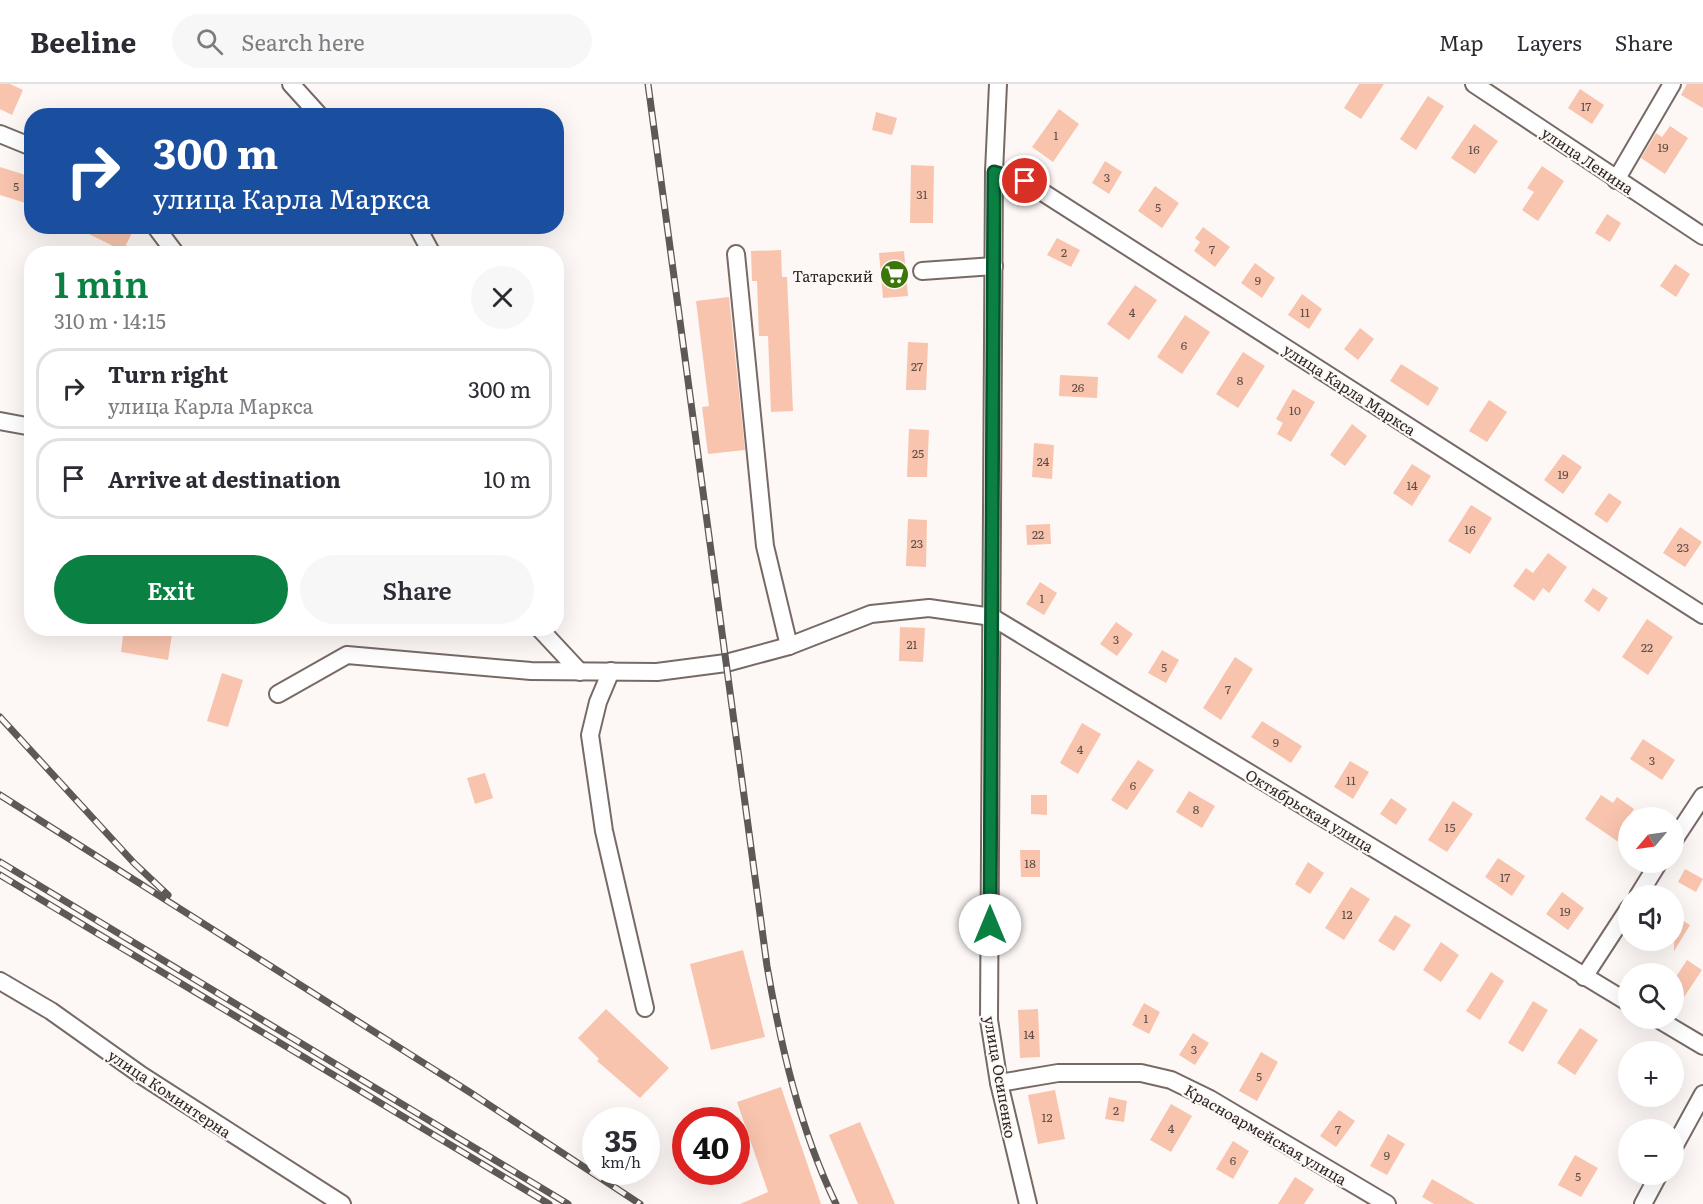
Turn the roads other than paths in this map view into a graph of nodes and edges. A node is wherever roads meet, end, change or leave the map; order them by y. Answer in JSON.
{"nodes":[{"id":1,"x":291,"y":84,"type":"edge"},
{"id":2,"x":998,"y":84,"type":"edge"},
{"id":3,"x":1474,"y":84,"type":"edge"},
{"id":4,"x":1672,"y":84,"type":"edge"},
{"id":5,"x":313,"y":108,"type":"edge"},
{"id":6,"x":0,"y":134,"type":"edge"},
{"id":7,"x":24,"y":144,"type":"edge"},
{"id":8,"x":994,"y":172,"type":"junction"},
{"id":9,"x":1616,"y":180,"type":"junction"},
{"id":10,"x":160,"y":234,"type":"edge"},
{"id":11,"x":1703,"y":236,"type":"edge"},
{"id":12,"x":170,"y":246,"type":"edge"},
{"id":13,"x":736,"y":254,"type":"dead end"},
{"id":14,"x":994,"y":266,"type":"junction"},
{"id":15,"x":922,"y":271,"type":"dead end"},
{"id":16,"x":0,"y":421,"type":"edge"},
{"id":17,"x":24,"y":426,"type":"edge"},
{"id":18,"x":1703,"y":615,"type":"edge"},
{"id":19,"x":992,"y":617,"type":"junction"},
{"id":20,"x":546,"y":636,"type":"edge"},
{"id":21,"x":789,"y":646,"type":"junction"},
{"id":22,"x":611,"y":671,"type":"junction"},
{"id":23,"x":580,"y":672,"type":"junction"},
{"id":24,"x":278,"y":694,"type":"dead end"},
{"id":25,"x":1703,"y":795,"type":"edge"},
{"id":26,"x":1684,"y":824,"type":"edge"},
{"id":27,"x":1618,"y":926,"type":"edge"},
{"id":28,"x":1584,"y":977,"type":"junction"},
{"id":29,"x":0,"y":981,"type":"edge"},
{"id":30,"x":1618,"y":997,"type":"edge"},
{"id":31,"x":645,"y":1008,"type":"dead end"},
{"id":32,"x":1674,"y":1029,"type":"edge"},
{"id":33,"x":1703,"y":1046,"type":"edge"},
{"id":34,"x":999,"y":1083,"type":"junction"},
{"id":35,"x":1703,"y":1094,"type":"edge"},
{"id":36,"x":1684,"y":1129,"type":"edge"},
{"id":37,"x":1653,"y":1185,"type":"edge"},
{"id":38,"x":342,"y":1204,"type":"edge"},
{"id":39,"x":1028,"y":1204,"type":"edge"},
{"id":40,"x":1387,"y":1204,"type":"edge"},
{"id":41,"x":1643,"y":1204,"type":"edge"}],
"edges":[{"from":1,"to":5,"type":"street"},
{"from":2,"to":8,"type":"street","name":"улица Осипенко"},
{"from":3,"to":9,"type":"street","name":"улица Ленина"},
{"from":4,"to":9,"type":"street"},
{"from":6,"to":7,"type":"street"},
{"from":8,"to":14,"type":"street","name":"улица Осипенко"},
{"from":8,"to":18,"type":"street","name":"улица Карла Маркса"},
{"from":9,"to":11,"type":"street","name":"улица Ленина"},
{"from":10,"to":12,"type":"street"},
{"from":13,"to":21,"type":"street"},
{"from":14,"to":15,"type":"street"},
{"from":14,"to":19,"type":"street","name":"улица Осипенко"},
{"from":16,"to":17,"type":"street"},
{"from":19,"to":21,"type":"street"},
{"from":19,"to":28,"type":"street","name":"Октябрьская улица"},
{"from":19,"to":34,"type":"street","name":"улица Осипенко"},
{"from":20,"to":23,"type":"street"},
{"from":21,"to":22,"type":"street"},
{"from":22,"to":23,"type":"street"},
{"from":22,"to":31,"type":"street"},
{"from":23,"to":24,"type":"street"},
{"from":25,"to":26,"type":"street"},
{"from":27,"to":28,"type":"street"},
{"from":28,"to":30,"type":"street","name":"Октябрьская улица"},
{"from":29,"to":38,"type":"street","name":"улица Коминтерна"},
{"from":32,"to":33,"type":"street"},
{"from":34,"to":39,"type":"street","name":"улица Осипенко"},
{"from":34,"to":40,"type":"street","name":"Красноармейская улица"},
{"from":35,"to":36,"type":"street"},
{"from":37,"to":41,"type":"street"}]}
